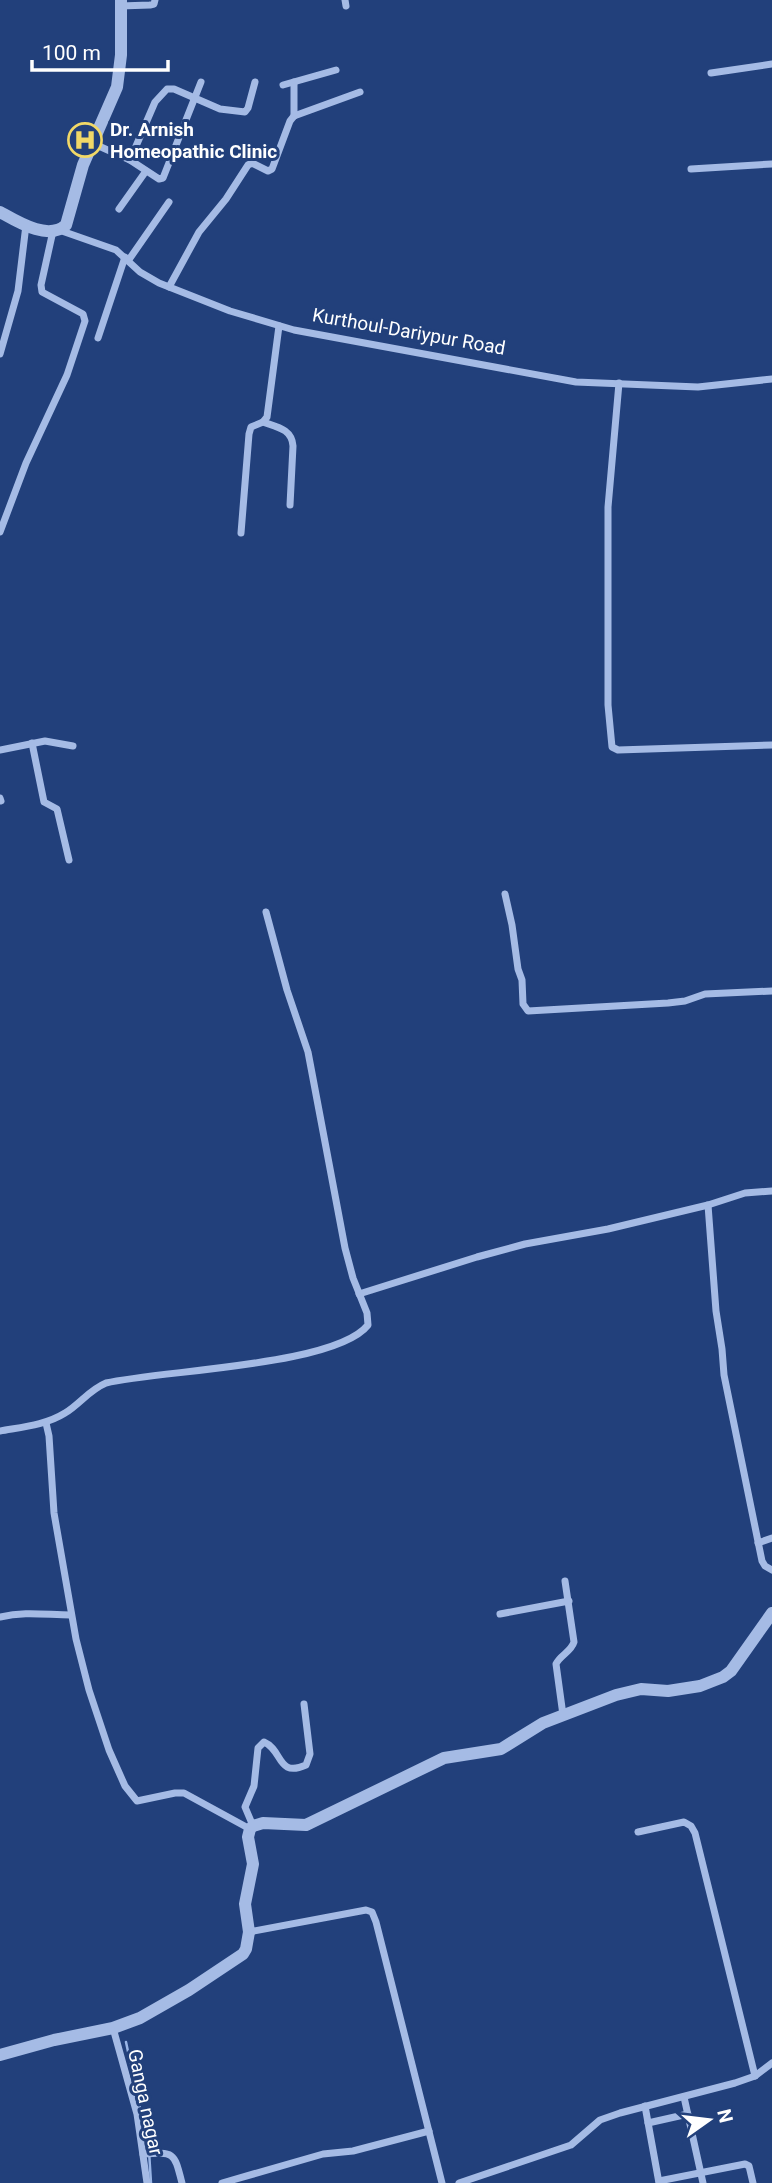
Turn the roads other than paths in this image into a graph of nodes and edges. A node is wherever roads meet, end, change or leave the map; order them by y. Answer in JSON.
{"nodes":[{"id":1,"x":155,"y":0,"type":"edge"},
{"id":2,"x":120,"y":3,"type":"edge"},
{"id":3,"x":772,"y":64,"type":"edge"},
{"id":4,"x":336,"y":70,"type":"dead end"},
{"id":5,"x":711,"y":73,"type":"dead end"},
{"id":6,"x":201,"y":82,"type":"dead end"},
{"id":7,"x":255,"y":82,"type":"dead end"},
{"id":8,"x":294,"y":82,"type":"junction"},
{"id":9,"x":283,"y":85,"type":"dead end"},
{"id":10,"x":360,"y":92,"type":"dead end"},
{"id":11,"x":195,"y":97,"type":"junction"},
{"id":12,"x":294,"y":116,"type":"junction"},
{"id":13,"x":92,"y":143,"type":"junction"},
{"id":14,"x":130,"y":160,"type":"junction"},
{"id":15,"x":772,"y":164,"type":"edge"},
{"id":16,"x":691,"y":169,"type":"dead end"},
{"id":17,"x":146,"y":171,"type":"junction"},
{"id":18,"x":169,"y":202,"type":"dead end"},
{"id":19,"x":119,"y":209,"type":"dead end"},
{"id":20,"x":0,"y":212,"type":"edge"},
{"id":21,"x":26,"y":225,"type":"junction"},
{"id":22,"x":56,"y":231,"type":"junction"},
{"id":23,"x":127,"y":259,"type":"junction"},
{"id":24,"x":169,"y":287,"type":"junction"},
{"id":25,"x":85,"y":318,"type":"junction"},
{"id":26,"x":103,"y":323,"type":"junction"},
{"id":27,"x":279,"y":326,"type":"junction"},
{"id":28,"x":98,"y":338,"type":"dead end"},
{"id":29,"x":0,"y":354,"type":"edge"},
{"id":30,"x":772,"y":379,"type":"edge"},
{"id":31,"x":619,"y":383,"type":"junction"},
{"id":32,"x":263,"y":422,"type":"junction"},
{"id":33,"x":0,"y":504,"type":"edge"},
{"id":34,"x":290,"y":505,"type":"dead end"},
{"id":35,"x":9,"y":508,"type":"junction"},
{"id":36,"x":0,"y":532,"type":"edge"},
{"id":37,"x":241,"y":533,"type":"dead end"},
{"id":38,"x":32,"y":743,"type":"junction"},
{"id":39,"x":772,"y":745,"type":"edge"},
{"id":40,"x":73,"y":746,"type":"dead end"},
{"id":41,"x":0,"y":750,"type":"edge"},
{"id":42,"x":69,"y":860,"type":"dead end"},
{"id":43,"x":505,"y":894,"type":"dead end"},
{"id":44,"x":265,"y":912,"type":"dead end"},
{"id":45,"x":772,"y":991,"type":"edge"},
{"id":46,"x":772,"y":1191,"type":"edge"},
{"id":47,"x":708,"y":1205,"type":"junction"},
{"id":48,"x":359,"y":1294,"type":"junction"},
{"id":49,"x":46,"y":1423,"type":"junction"},
{"id":50,"x":0,"y":1431,"type":"edge"},
{"id":51,"x":772,"y":1538,"type":"edge"},
{"id":52,"x":758,"y":1543,"type":"junction"},
{"id":53,"x":772,"y":1570,"type":"edge"},
{"id":54,"x":565,"y":1581,"type":"dead end"},
{"id":55,"x":569,"y":1601,"type":"junction"},
{"id":56,"x":772,"y":1613,"type":"edge"},
{"id":57,"x":500,"y":1614,"type":"dead end"},
{"id":58,"x":71,"y":1615,"type":"junction"},
{"id":59,"x":0,"y":1617,"type":"edge"},
{"id":60,"x":304,"y":1704,"type":"dead end"},
{"id":61,"x":563,"y":1715,"type":"junction"},
{"id":62,"x":252,"y":1827,"type":"junction"},
{"id":63,"x":638,"y":1832,"type":"dead end"},
{"id":64,"x":249,"y":1932,"type":"junction"},
{"id":65,"x":113,"y":2028,"type":"junction"},
{"id":66,"x":0,"y":2055,"type":"edge"},
{"id":67,"x":772,"y":2063,"type":"edge"},
{"id":68,"x":755,"y":2076,"type":"junction"},
{"id":69,"x":684,"y":2096,"type":"junction"},
{"id":70,"x":645,"y":2106,"type":"junction"},
{"id":71,"x":688,"y":2114,"type":"junction"},
{"id":72,"x":648,"y":2123,"type":"junction"},
{"id":73,"x":429,"y":2131,"type":"junction"},
{"id":74,"x":147,"y":2154,"type":"junction"},
{"id":75,"x":701,"y":2173,"type":"junction"},
{"id":76,"x":659,"y":2182,"type":"edge"},
{"id":77,"x":148,"y":2183,"type":"edge"},
{"id":78,"x":182,"y":2183,"type":"edge"},
{"id":79,"x":222,"y":2183,"type":"edge"},
{"id":80,"x":442,"y":2183,"type":"edge"},
{"id":81,"x":459,"y":2183,"type":"edge"},
{"id":82,"x":703,"y":2183,"type":"edge"},
{"id":83,"x":752,"y":2183,"type":"edge"}],
"edges":[{"from":1,"to":2,"type":"street"},
{"from":2,"to":13,"type":"street"},
{"from":3,"to":5,"type":"street"},
{"from":4,"to":8,"type":"street"},
{"from":6,"to":11,"type":"street"},
{"from":7,"to":11,"type":"street"},
{"from":8,"to":9,"type":"street"},
{"from":8,"to":12,"type":"street"},
{"from":10,"to":12,"type":"street"},
{"from":11,"to":14,"type":"street"},
{"from":11,"to":17,"type":"street"},
{"from":12,"to":24,"type":"street"},
{"from":13,"to":14,"type":"street"},
{"from":13,"to":22,"type":"street"},
{"from":14,"to":17,"type":"street"},
{"from":15,"to":16,"type":"street"},
{"from":17,"to":19,"type":"street"},
{"from":18,"to":23,"type":"street"},
{"from":20,"to":21,"type":"street","name":"Kurthoul-Dariypur Road"},
{"from":21,"to":22,"type":"street","name":"Kurthoul-Dariypur Road"},
{"from":21,"to":29,"type":"street"},
{"from":22,"to":23,"type":"street","name":"Kurthoul-Dariypur Road"},
{"from":22,"to":25,"type":"street"},
{"from":23,"to":24,"type":"street","name":"Kurthoul-Dariypur Road"},
{"from":23,"to":26,"type":"street"},
{"from":24,"to":27,"type":"street","name":"Kurthoul-Dariypur Road"},
{"from":25,"to":26,"type":"street"},
{"from":25,"to":35,"type":"street"},
{"from":26,"to":28,"type":"street"},
{"from":27,"to":31,"type":"street","name":"Kurthoul-Dariypur Road"},
{"from":27,"to":32,"type":"street"},
{"from":30,"to":31,"type":"street","name":"Kurthoul-Dariypur Road"},
{"from":31,"to":39,"type":"street"},
{"from":32,"to":34,"type":"street"},
{"from":32,"to":37,"type":"street"},
{"from":33,"to":35,"type":"street"},
{"from":35,"to":36,"type":"street"},
{"from":38,"to":40,"type":"street"},
{"from":38,"to":41,"type":"street"},
{"from":38,"to":42,"type":"street"},
{"from":43,"to":45,"type":"street"},
{"from":44,"to":48,"type":"street"},
{"from":46,"to":47,"type":"street"},
{"from":47,"to":48,"type":"street"},
{"from":47,"to":52,"type":"street"},
{"from":48,"to":49,"type":"street"},
{"from":49,"to":50,"type":"street"},
{"from":49,"to":58,"type":"street"},
{"from":51,"to":52,"type":"street"},
{"from":52,"to":53,"type":"street"},
{"from":54,"to":55,"type":"street"},
{"from":55,"to":57,"type":"street"},
{"from":55,"to":61,"type":"street"},
{"from":56,"to":61,"type":"street"},
{"from":58,"to":59,"type":"street"},
{"from":58,"to":62,"type":"street"},
{"from":60,"to":62,"type":"street"},
{"from":61,"to":62,"type":"street"},
{"from":62,"to":64,"type":"street"},
{"from":63,"to":68,"type":"street"},
{"from":64,"to":65,"type":"street"},
{"from":64,"to":73,"type":"street"},
{"from":65,"to":66,"type":"street"},
{"from":65,"to":74,"type":"street","name":"Ganga nagar"},
{"from":67,"to":68,"type":"street"},
{"from":68,"to":69,"type":"street"},
{"from":69,"to":70,"type":"street"},
{"from":69,"to":71,"type":"street"},
{"from":70,"to":72,"type":"street"},
{"from":70,"to":81,"type":"street"},
{"from":71,"to":72,"type":"street"},
{"from":71,"to":75,"type":"street"},
{"from":72,"to":76,"type":"street"},
{"from":73,"to":79,"type":"street"},
{"from":73,"to":80,"type":"street"},
{"from":74,"to":77,"type":"street","name":"Ganga nagar"},
{"from":74,"to":78,"type":"street"},
{"from":75,"to":76,"type":"street"},
{"from":75,"to":82,"type":"street"},
{"from":75,"to":83,"type":"street"}]}
